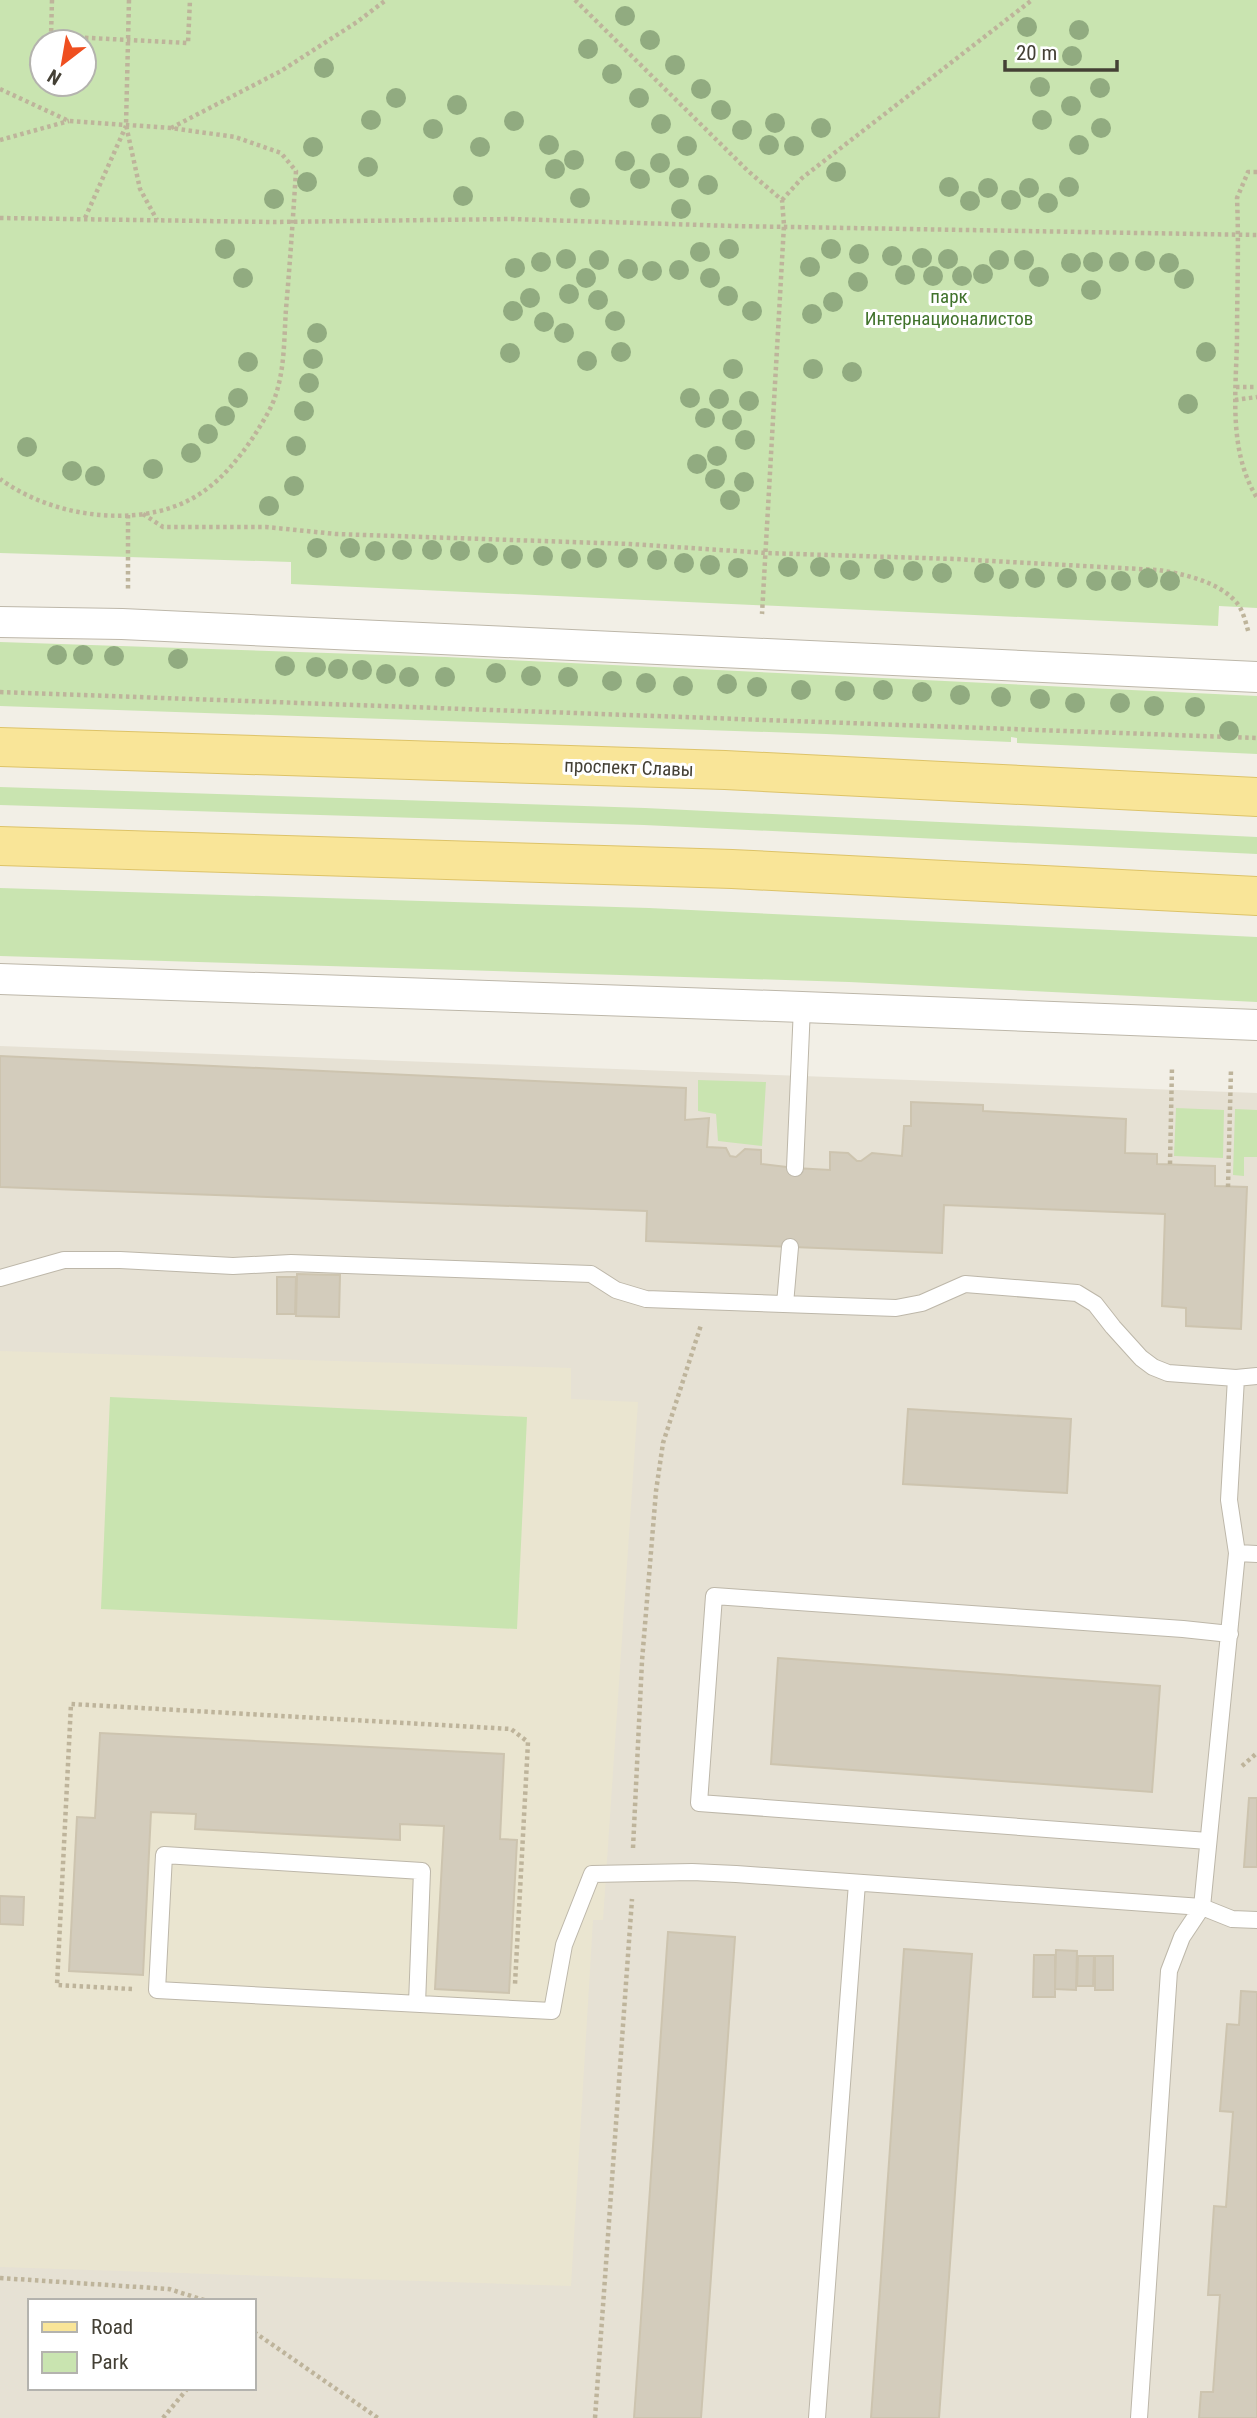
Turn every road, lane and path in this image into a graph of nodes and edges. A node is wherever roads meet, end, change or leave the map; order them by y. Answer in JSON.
{"nodes":[{"id":1,"x":52,"y":0,"type":"edge"},
{"id":2,"x":129,"y":0,"type":"edge"},
{"id":3,"x":190,"y":0,"type":"edge"},
{"id":4,"x":386,"y":0,"type":"edge"},
{"id":5,"x":575,"y":0,"type":"edge"},
{"id":6,"x":1032,"y":0,"type":"edge"},
{"id":7,"x":127,"y":41,"type":"junction"},
{"id":8,"x":0,"y":89,"type":"edge"},
{"id":9,"x":69,"y":121,"type":"junction"},
{"id":10,"x":126,"y":125,"type":"junction"},
{"id":11,"x":171,"y":128,"type":"junction"},
{"id":12,"x":0,"y":140,"type":"edge"},
{"id":13,"x":1257,"y":172,"type":"edge"},
{"id":14,"x":782,"y":200,"type":"junction"},
{"id":15,"x":0,"y":218,"type":"edge"},
{"id":16,"x":85,"y":218,"type":"junction"},
{"id":17,"x":157,"y":220,"type":"junction"},
{"id":18,"x":293,"y":221,"type":"junction"},
{"id":19,"x":784,"y":225,"type":"junction"},
{"id":20,"x":1238,"y":234,"type":"junction"},
{"id":21,"x":1257,"y":235,"type":"edge"},
{"id":22,"x":1236,"y":387,"type":"junction"},
{"id":23,"x":1257,"y":387,"type":"edge"},
{"id":24,"x":1257,"y":397,"type":"edge"},
{"id":25,"x":1234,"y":400,"type":"junction"},
{"id":26,"x":0,"y":479,"type":"edge"},
{"id":27,"x":1257,"y":498,"type":"edge"},
{"id":28,"x":143,"y":514,"type":"junction"},
{"id":29,"x":128,"y":515,"type":"junction"},
{"id":30,"x":766,"y":553,"type":"junction"},
{"id":31,"x":128,"y":589,"type":"dead end"},
{"id":32,"x":762,"y":614,"type":"dead end"},
{"id":33,"x":0,"y":622,"type":"edge"},
{"id":34,"x":1249,"y":634,"type":"dead end"},
{"id":35,"x":1257,"y":677,"type":"edge"},
{"id":36,"x":0,"y":692,"type":"edge"},
{"id":37,"x":1257,"y":738,"type":"edge"},
{"id":38,"x":0,"y":747,"type":"edge"},
{"id":39,"x":1257,"y":797,"type":"edge"},
{"id":40,"x":0,"y":846,"type":"edge"},
{"id":41,"x":1257,"y":895,"type":"edge"},
{"id":42,"x":0,"y":979,"type":"edge"},
{"id":43,"x":802,"y":1007,"type":"junction"},
{"id":44,"x":1257,"y":1025,"type":"edge"},
{"id":45,"x":1172,"y":1067,"type":"dead end"},
{"id":46,"x":1231,"y":1069,"type":"dead end"},
{"id":47,"x":1170,"y":1164,"type":"dead end"},
{"id":48,"x":795,"y":1168,"type":"dead end"},
{"id":49,"x":1228,"y":1187,"type":"dead end"},
{"id":50,"x":790,"y":1247,"type":"dead end"},
{"id":51,"x":0,"y":1278,"type":"edge"},
{"id":52,"x":708,"y":1301,"type":"junction"},
{"id":53,"x":785,"y":1304,"type":"junction"},
{"id":54,"x":1257,"y":1376,"type":"edge"},
{"id":55,"x":1236,"y":1378,"type":"junction"},
{"id":56,"x":1237,"y":1553,"type":"junction"},
{"id":57,"x":1257,"y":1554,"type":"edge"},
{"id":58,"x":1230,"y":1634,"type":"junction"},
{"id":59,"x":1208,"y":1841,"type":"junction"},
{"id":60,"x":633,"y":1851,"type":"dead end"},
{"id":61,"x":634,"y":1875,"type":"junction"},
{"id":62,"x":857,"y":1882,"type":"junction"},
{"id":63,"x":1202,"y":1907,"type":"junction"},
{"id":64,"x":1257,"y":1920,"type":"edge"},
{"id":65,"x":157,"y":1990,"type":"junction"},
{"id":66,"x":417,"y":2004,"type":"junction"},
{"id":67,"x":514,"y":2010,"type":"junction"},
{"id":68,"x":0,"y":2278,"type":"edge"},
{"id":69,"x":201,"y":2299,"type":"edge"},
{"id":70,"x":256,"y":2334,"type":"edge"},
{"id":71,"x":186,"y":2390,"type":"edge"},
{"id":72,"x":163,"y":2418,"type":"edge"},
{"id":73,"x":378,"y":2418,"type":"edge"},
{"id":74,"x":595,"y":2418,"type":"edge"},
{"id":75,"x":817,"y":2418,"type":"edge"},
{"id":76,"x":1139,"y":2418,"type":"edge"}],
"edges":[{"from":1,"to":7,"type":"path"},
{"from":2,"to":7,"type":"path"},
{"from":3,"to":7,"type":"path"},
{"from":4,"to":11,"type":"path"},
{"from":5,"to":14,"type":"path"},
{"from":6,"to":14,"type":"path"},
{"from":7,"to":10,"type":"path"},
{"from":8,"to":9,"type":"path"},
{"from":9,"to":10,"type":"path"},
{"from":9,"to":12,"type":"path"},
{"from":10,"to":11,"type":"path"},
{"from":10,"to":16,"type":"path"},
{"from":10,"to":17,"type":"path"},
{"from":11,"to":18,"type":"path"},
{"from":13,"to":20,"type":"path"},
{"from":14,"to":19,"type":"path"},
{"from":15,"to":16,"type":"path"},
{"from":16,"to":17,"type":"path"},
{"from":17,"to":18,"type":"path"},
{"from":18,"to":19,"type":"path"},
{"from":18,"to":28,"type":"path"},
{"from":19,"to":20,"type":"path"},
{"from":19,"to":30,"type":"path"},
{"from":20,"to":21,"type":"path"},
{"from":20,"to":22,"type":"path"},
{"from":22,"to":23,"type":"path"},
{"from":22,"to":25,"type":"path"},
{"from":24,"to":25,"type":"path"},
{"from":25,"to":27,"type":"path"},
{"from":26,"to":29,"type":"path"},
{"from":28,"to":29,"type":"path"},
{"from":28,"to":30,"type":"path"},
{"from":29,"to":31,"type":"path"},
{"from":30,"to":32,"type":"path"},
{"from":30,"to":34,"type":"path"},
{"from":33,"to":35,"type":"street"},
{"from":36,"to":37,"type":"path"},
{"from":38,"to":39,"type":"main road","name":"проспект Славы"},
{"from":40,"to":41,"type":"main road"},
{"from":42,"to":43,"type":"street"},
{"from":43,"to":44,"type":"street"},
{"from":43,"to":48,"type":"lane"},
{"from":45,"to":47,"type":"path"},
{"from":46,"to":49,"type":"path"},
{"from":50,"to":53,"type":"lane"},
{"from":51,"to":52,"type":"lane"},
{"from":52,"to":53,"type":"lane"},
{"from":52,"to":60,"type":"path"},
{"from":53,"to":55,"type":"lane"},
{"from":54,"to":55,"type":"lane"},
{"from":55,"to":56,"type":"lane"},
{"from":56,"to":57,"type":"lane"},
{"from":56,"to":58,"type":"lane"},
{"from":58,"to":59,"type":"lane"},
{"from":58,"to":59,"type":"lane"},
{"from":59,"to":63,"type":"lane"},
{"from":61,"to":62,"type":"lane"},
{"from":61,"to":67,"type":"lane"},
{"from":61,"to":74,"type":"path"},
{"from":62,"to":63,"type":"lane"},
{"from":62,"to":75,"type":"lane"},
{"from":63,"to":64,"type":"lane"},
{"from":63,"to":76,"type":"lane"},
{"from":65,"to":66,"type":"lane"},
{"from":65,"to":66,"type":"lane"},
{"from":65,"to":67,"type":"path"},
{"from":66,"to":67,"type":"lane"},
{"from":68,"to":69,"type":"path"},
{"from":70,"to":73,"type":"path"},
{"from":71,"to":72,"type":"path"}]}
